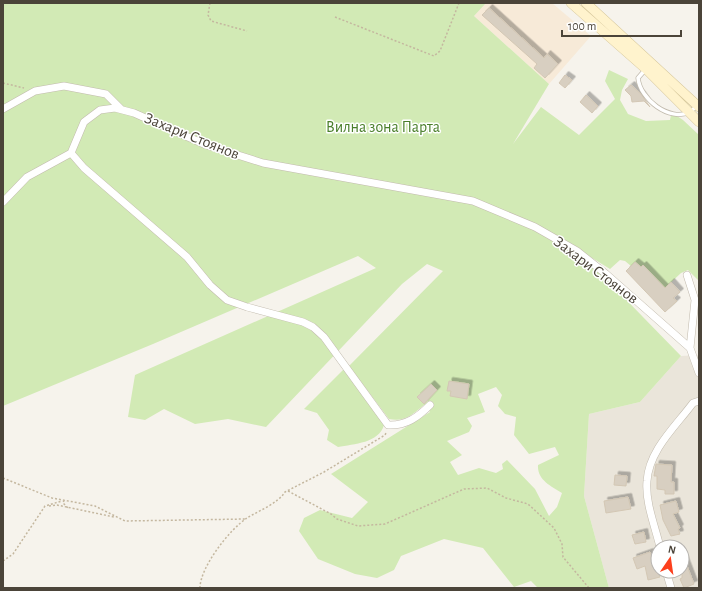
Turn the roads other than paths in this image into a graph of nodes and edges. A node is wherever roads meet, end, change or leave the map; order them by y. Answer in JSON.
{"nodes":[{"id":1,"x":570,"y":3,"type":"edge"},
{"id":2,"x":586,"y":3,"type":"edge"},
{"id":3,"x":608,"y":28,"type":"junction"},
{"id":4,"x":646,"y":69,"type":"junction"},
{"id":5,"x":698,"y":106,"type":"edge"},
{"id":6,"x":3,"y":109,"type":"edge"},
{"id":7,"x":121,"y":110,"type":"junction"},
{"id":8,"x":690,"y":112,"type":"junction"},
{"id":9,"x":699,"y":122,"type":"edge"},
{"id":10,"x":71,"y":153,"type":"junction"},
{"id":11,"x":3,"y":202,"type":"edge"},
{"id":12,"x":687,"y":275,"type":"dead end"},
{"id":13,"x":690,"y":348,"type":"junction"},
{"id":14,"x":699,"y":374,"type":"edge"},
{"id":15,"x":699,"y":401,"type":"edge"},
{"id":16,"x":430,"y":405,"type":"dead end"},
{"id":17,"x":658,"y":539,"type":"edge"}],
"edges":[{"from":1,"to":3,"type":"main road"},
{"from":2,"to":3,"type":"main road"},
{"from":3,"to":4,"type":"main road"},
{"from":3,"to":5,"type":"main road"},
{"from":4,"to":8,"type":"main road"},
{"from":4,"to":8,"type":"lane"},
{"from":5,"to":8,"type":"lane"},
{"from":6,"to":7,"type":"street"},
{"from":7,"to":10,"type":"street","name":"Захари Стоянов"},
{"from":7,"to":13,"type":"street","name":"Захари Стоянов"},
{"from":8,"to":9,"type":"main road"},
{"from":10,"to":11,"type":"street"},
{"from":10,"to":16,"type":"street"},
{"from":12,"to":13,"type":"street"},
{"from":13,"to":14,"type":"street","name":"Захари Стоянов"},
{"from":15,"to":17,"type":"street"}]}
